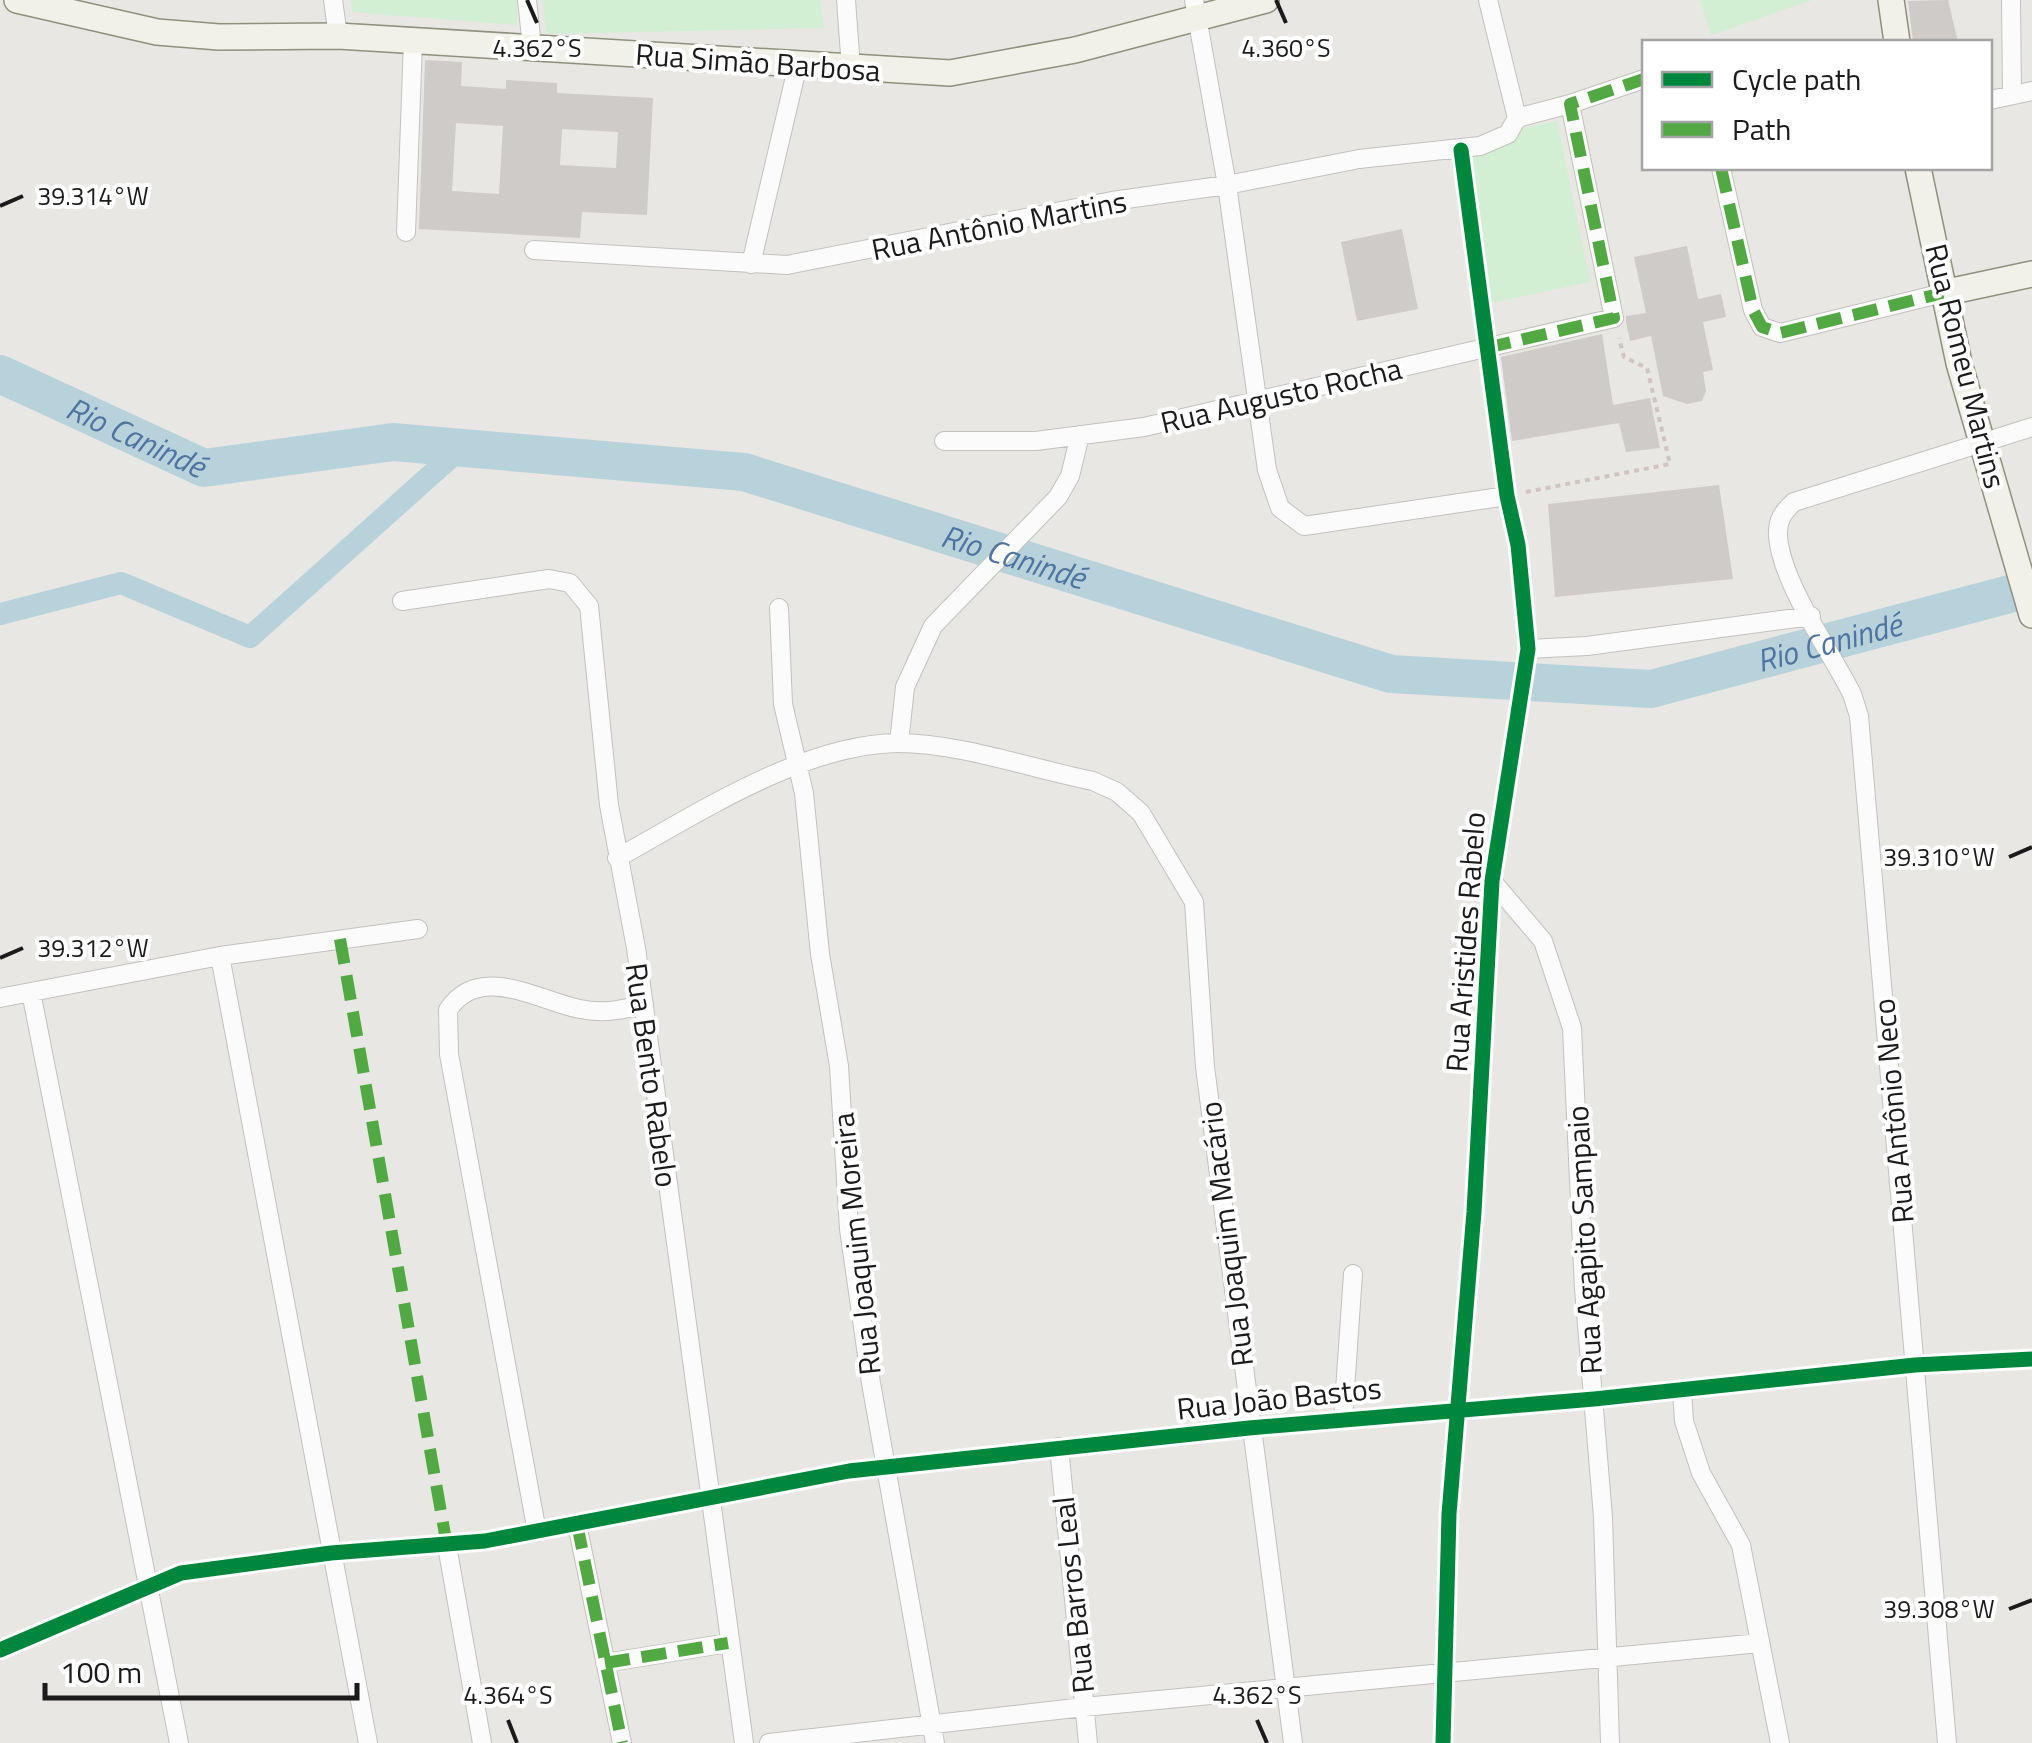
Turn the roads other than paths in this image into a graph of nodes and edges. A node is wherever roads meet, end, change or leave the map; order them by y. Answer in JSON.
{"nodes":[{"id":1,"x":17,"y":0,"type":"edge"},
{"id":2,"x":333,"y":0,"type":"edge"},
{"id":3,"x":527,"y":0,"type":"edge"},
{"id":4,"x":846,"y":0,"type":"edge"},
{"id":5,"x":1266,"y":0,"type":"edge"},
{"id":6,"x":1488,"y":0,"type":"edge"},
{"id":7,"x":1891,"y":0,"type":"edge"},
{"id":8,"x":2011,"y":0,"type":"edge"},
{"id":9,"x":1196,"y":9,"type":"edge"},
{"id":10,"x":338,"y":36,"type":"junction"},
{"id":11,"x":1897,"y":40,"type":"edge"},
{"id":12,"x":413,"y":42,"type":"junction"},
{"id":13,"x":532,"y":47,"type":"junction"},
{"id":14,"x":798,"y":64,"type":"junction"},
{"id":15,"x":851,"y":68,"type":"junction"},
{"id":16,"x":1642,"y":80,"type":"edge"},
{"id":17,"x":2032,"y":91,"type":"edge"},
{"id":18,"x":2012,"y":95,"type":"junction"},
{"id":19,"x":1992,"y":100,"type":"edge"},
{"id":20,"x":1570,"y":104,"type":"junction"},
{"id":21,"x":1517,"y":118,"type":"junction"},
{"id":22,"x":1460,"y":150,"type":"junction"},
{"id":23,"x":1722,"y":170,"type":"edge"},
{"id":24,"x":1918,"y":170,"type":"edge"},
{"id":25,"x":1227,"y":185,"type":"junction"},
{"id":26,"x":406,"y":232,"type":"dead end"},
{"id":27,"x":534,"y":250,"type":"dead end"},
{"id":28,"x":751,"y":264,"type":"junction"},
{"id":29,"x":2032,"y":274,"type":"edge"},
{"id":30,"x":1943,"y":293,"type":"junction"},
{"id":31,"x":1486,"y":348,"type":"junction"},
{"id":32,"x":1256,"y":399,"type":"junction"},
{"id":33,"x":2032,"y":427,"type":"edge"},
{"id":34,"x":1080,"y":435,"type":"junction"},
{"id":35,"x":944,"y":441,"type":"dead end"},
{"id":36,"x":1983,"y":442,"type":"junction"},
{"id":37,"x":1507,"y":496,"type":"junction"},
{"id":38,"x":402,"y":602,"type":"dead end"},
{"id":39,"x":779,"y":608,"type":"dead end"},
{"id":40,"x":2032,"y":615,"type":"edge"},
{"id":41,"x":1814,"y":622,"type":"junction"},
{"id":42,"x":1528,"y":648,"type":"junction"},
{"id":43,"x":899,"y":744,"type":"junction"},
{"id":44,"x":796,"y":764,"type":"junction"},
{"id":45,"x":617,"y":858,"type":"junction"},
{"id":46,"x":1492,"y":881,"type":"junction"},
{"id":47,"x":418,"y":929,"type":"dead end"},
{"id":48,"x":220,"y":956,"type":"junction"},
{"id":49,"x":31,"y":992,"type":"junction"},
{"id":50,"x":0,"y":998,"type":"edge"},
{"id":51,"x":644,"y":1004,"type":"junction"},
{"id":52,"x":1354,"y":1274,"type":"dead end"},
{"id":53,"x":2032,"y":1359,"type":"edge"},
{"id":54,"x":1915,"y":1365,"type":"junction"},
{"id":55,"x":1682,"y":1390,"type":"junction"},
{"id":56,"x":1594,"y":1399,"type":"junction"},
{"id":57,"x":1455,"y":1410,"type":"junction"},
{"id":58,"x":1343,"y":1419,"type":"junction"},
{"id":59,"x":1250,"y":1428,"type":"junction"},
{"id":60,"x":1059,"y":1448,"type":"junction"},
{"id":61,"x":886,"y":1466,"type":"junction"},
{"id":62,"x":710,"y":1495,"type":"junction"},
{"id":63,"x":577,"y":1524,"type":"junction"},
{"id":64,"x":537,"y":1532,"type":"junction"},
{"id":65,"x":446,"y":1546,"type":"junction"},
{"id":66,"x":331,"y":1553,"type":"junction"},
{"id":67,"x":150,"y":1583,"type":"junction"},
{"id":68,"x":728,"y":1643,"type":"junction"},
{"id":69,"x":1760,"y":1644,"type":"junction"},
{"id":70,"x":0,"y":1650,"type":"edge"},
{"id":71,"x":1610,"y":1659,"type":"junction"},
{"id":72,"x":605,"y":1663,"type":"junction"},
{"id":73,"x":1446,"y":1675,"type":"junction"},
{"id":74,"x":1286,"y":1689,"type":"junction"},
{"id":75,"x":1084,"y":1707,"type":"junction"},
{"id":76,"x":934,"y":1734,"type":"edge"},
{"id":77,"x":180,"y":1743,"type":"edge"},
{"id":78,"x":368,"y":1743,"type":"edge"},
{"id":79,"x":482,"y":1743,"type":"edge"},
{"id":80,"x":622,"y":1743,"type":"edge"},
{"id":81,"x":744,"y":1743,"type":"edge"},
{"id":82,"x":769,"y":1743,"type":"edge"},
{"id":83,"x":1088,"y":1743,"type":"edge"},
{"id":84,"x":1293,"y":1743,"type":"edge"},
{"id":85,"x":1443,"y":1743,"type":"edge"},
{"id":86,"x":1610,"y":1743,"type":"edge"},
{"id":87,"x":1780,"y":1743,"type":"edge"},
{"id":88,"x":1947,"y":1743,"type":"edge"}],
"edges":[{"from":1,"to":10,"type":"street","name":"Rua Simão Barbosa"},
{"from":2,"to":10,"type":"street"},
{"from":3,"to":13,"type":"street"},
{"from":4,"to":15,"type":"street"},
{"from":5,"to":9,"type":"street","name":"Rua Simão Barbosa"},
{"from":6,"to":21,"type":"street"},
{"from":7,"to":11,"type":"street"},
{"from":8,"to":18,"type":"street"},
{"from":9,"to":15,"type":"street","name":"Rua Simão Barbosa"},
{"from":9,"to":25,"type":"street"},
{"from":10,"to":12,"type":"street","name":"Rua Simão Barbosa"},
{"from":12,"to":13,"type":"street","name":"Rua Simão Barbosa"},
{"from":12,"to":26,"type":"street"},
{"from":13,"to":14,"type":"street","name":"Rua Simão Barbosa"},
{"from":14,"to":15,"type":"street","name":"Rua Simão Barbosa"},
{"from":14,"to":28,"type":"street"},
{"from":16,"to":20,"type":"street"},
{"from":17,"to":18,"type":"street"},
{"from":18,"to":19,"type":"street"},
{"from":20,"to":21,"type":"street"},
{"from":20,"to":31,"type":"street","name":"Rua Augusto Rocha"},
{"from":21,"to":22,"type":"street","name":"Rua Antônio Martins"},
{"from":22,"to":25,"type":"street","name":"Rua Antônio Martins"},
{"from":22,"to":31,"type":"street","name":"Rua Aristides Rabelo"},
{"from":23,"to":30,"type":"street"},
{"from":24,"to":30,"type":"street","name":"Rua Romeu Martins"},
{"from":25,"to":28,"type":"street","name":"Rua Antônio Martins"},
{"from":25,"to":32,"type":"street"},
{"from":27,"to":28,"type":"street","name":"Rua Antônio Martins"},
{"from":29,"to":30,"type":"street"},
{"from":30,"to":36,"type":"street","name":"Rua Romeu Martins"},
{"from":31,"to":32,"type":"street","name":"Rua Augusto Rocha"},
{"from":31,"to":37,"type":"street","name":"Rua Aristides Rabelo"},
{"from":32,"to":34,"type":"street","name":"Rua Augusto Rocha"},
{"from":32,"to":37,"type":"street"},
{"from":33,"to":36,"type":"street"},
{"from":34,"to":35,"type":"street","name":"Rua Augusto Rocha"},
{"from":34,"to":43,"type":"street"},
{"from":36,"to":40,"type":"street","name":"Rua Romeu Martins"},
{"from":36,"to":41,"type":"street","name":"Rua Antônio Neco"},
{"from":37,"to":42,"type":"street","name":"Rua Aristides Rabelo"},
{"from":38,"to":45,"type":"street","name":"Rua Bento Rabelo"},
{"from":39,"to":44,"type":"street","name":"Rua Joaquim Moreira"},
{"from":41,"to":42,"type":"street"},
{"from":41,"to":54,"type":"street","name":"Rua Antônio Neco"},
{"from":42,"to":46,"type":"street","name":"Rua Aristides Rabelo"},
{"from":43,"to":44,"type":"street"},
{"from":43,"to":59,"type":"street","name":"Rua Joaquim Macário"},
{"from":44,"to":45,"type":"street"},
{"from":44,"to":61,"type":"street","name":"Rua Joaquim Moreira"},
{"from":45,"to":51,"type":"street","name":"Rua Bento Rabelo"},
{"from":46,"to":56,"type":"street","name":"Rua Agapito Sampaio"},
{"from":46,"to":57,"type":"street","name":"Rua Aristides Rabelo"},
{"from":47,"to":48,"type":"street"},
{"from":48,"to":49,"type":"street"},
{"from":48,"to":66,"type":"street"},
{"from":49,"to":50,"type":"street"},
{"from":49,"to":67,"type":"street"},
{"from":51,"to":62,"type":"street","name":"Rua Bento Rabelo"},
{"from":51,"to":64,"type":"street"},
{"from":52,"to":58,"type":"street"},
{"from":53,"to":54,"type":"street","name":"Rua João Bastos"},
{"from":54,"to":55,"type":"street","name":"Rua João Bastos"},
{"from":54,"to":88,"type":"street","name":"Rua Antônio Neco"},
{"from":55,"to":56,"type":"street","name":"Rua João Bastos"},
{"from":55,"to":69,"type":"street"},
{"from":56,"to":57,"type":"street","name":"Rua João Bastos"},
{"from":56,"to":71,"type":"street","name":"Rua Agapito Sampaio"},
{"from":57,"to":58,"type":"street","name":"Rua João Bastos"},
{"from":57,"to":73,"type":"street","name":"Rua Aristides Rabelo"},
{"from":58,"to":59,"type":"street","name":"Rua João Bastos"},
{"from":59,"to":60,"type":"street","name":"Rua João Bastos"},
{"from":59,"to":74,"type":"street","name":"Rua Joaquim Macário"},
{"from":60,"to":61,"type":"street","name":"Rua João Bastos"},
{"from":60,"to":75,"type":"street","name":"Rua Barros Leal"},
{"from":61,"to":62,"type":"street","name":"Rua João Bastos"},
{"from":61,"to":76,"type":"street","name":"Rua Joaquim Moreira"},
{"from":62,"to":63,"type":"street","name":"Rua João Bastos"},
{"from":62,"to":68,"type":"street","name":"Rua Bento Rabelo"},
{"from":63,"to":64,"type":"street","name":"Rua João Bastos"},
{"from":63,"to":72,"type":"street"},
{"from":64,"to":65,"type":"street","name":"Rua João Bastos"},
{"from":65,"to":66,"type":"street","name":"Rua João Bastos"},
{"from":65,"to":79,"type":"street"},
{"from":66,"to":67,"type":"street","name":"Rua João Bastos"},
{"from":66,"to":78,"type":"street"},
{"from":67,"to":70,"type":"street","name":"Rua João Bastos"},
{"from":67,"to":77,"type":"street"},
{"from":68,"to":72,"type":"street"},
{"from":68,"to":81,"type":"street","name":"Rua Bento Rabelo"},
{"from":69,"to":71,"type":"street"},
{"from":69,"to":87,"type":"street"},
{"from":71,"to":73,"type":"street"},
{"from":71,"to":86,"type":"street","name":"Rua Agapito Sampaio"},
{"from":72,"to":80,"type":"street"},
{"from":73,"to":74,"type":"street"},
{"from":73,"to":85,"type":"street","name":"Rua Aristides Rabelo"},
{"from":74,"to":75,"type":"street"},
{"from":74,"to":84,"type":"street","name":"Rua Joaquim Macário"},
{"from":75,"to":76,"type":"street"},
{"from":75,"to":83,"type":"street","name":"Rua Barros Leal"},
{"from":76,"to":82,"type":"street"}]}
